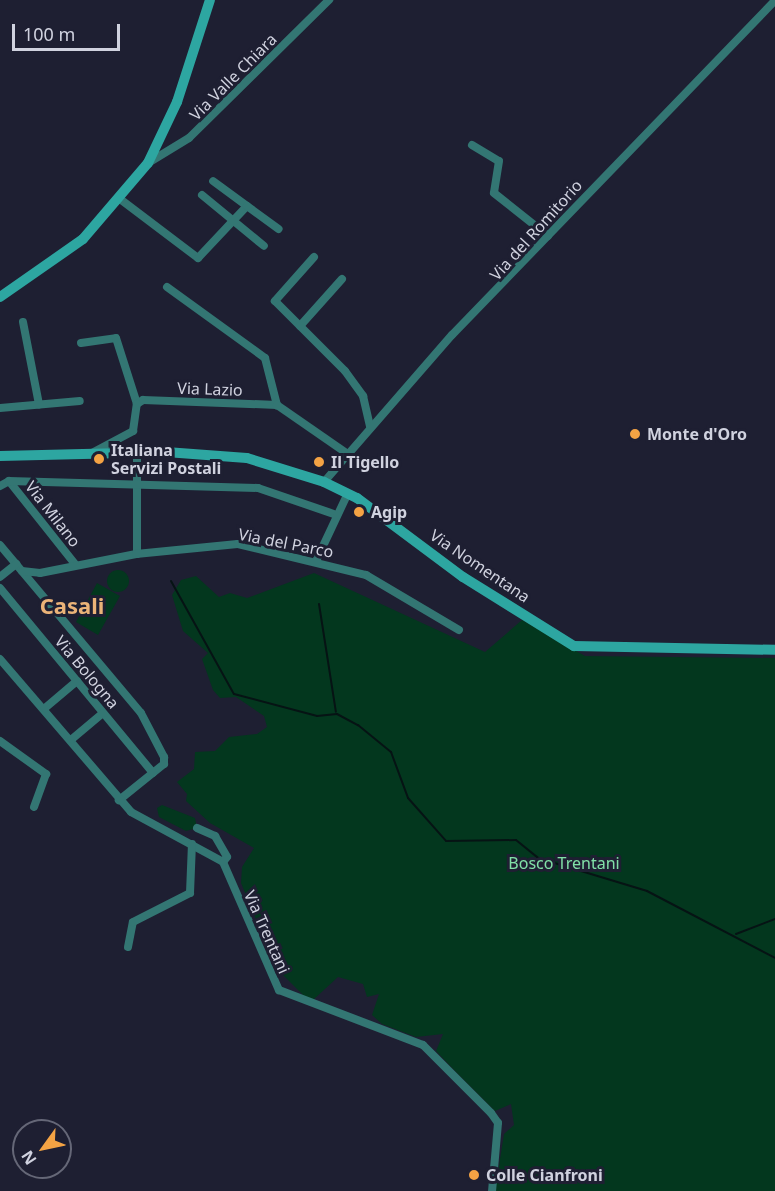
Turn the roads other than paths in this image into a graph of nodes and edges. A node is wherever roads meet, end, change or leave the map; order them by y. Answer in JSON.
{"nodes":[{"id":1,"x":210,"y":0,"type":"edge"},
{"id":2,"x":329,"y":0,"type":"edge"},
{"id":3,"x":775,"y":1,"type":"edge"},
{"id":4,"x":472,"y":145,"type":"dead end"},
{"id":5,"x":148,"y":163,"type":"junction"},
{"id":6,"x":213,"y":181,"type":"dead end"},
{"id":7,"x":202,"y":195,"type":"dead end"},
{"id":8,"x":120,"y":199,"type":"junction"},
{"id":9,"x":247,"y":206,"type":"junction"},
{"id":10,"x":234,"y":221,"type":"junction"},
{"id":11,"x":279,"y":229,"type":"dead end"},
{"id":12,"x":548,"y":236,"type":"junction"},
{"id":13,"x":264,"y":246,"type":"dead end"},
{"id":14,"x":314,"y":257,"type":"dead end"},
{"id":15,"x":342,"y":279,"type":"dead end"},
{"id":16,"x":168,"y":287,"type":"dead end"},
{"id":17,"x":0,"y":297,"type":"edge"},
{"id":18,"x":23,"y":322,"type":"dead end"},
{"id":19,"x":300,"y":326,"type":"junction"},
{"id":20,"x":81,"y":343,"type":"dead end"},
{"id":21,"x":80,"y":401,"type":"dead end"},
{"id":22,"x":39,"y":404,"type":"junction"},
{"id":23,"x":137,"y":404,"type":"junction"},
{"id":24,"x":277,"y":405,"type":"junction"},
{"id":25,"x":0,"y":408,"type":"edge"},
{"id":26,"x":370,"y":427,"type":"junction"},
{"id":27,"x":345,"y":452,"type":"junction"},
{"id":28,"x":137,"y":453,"type":"junction"},
{"id":29,"x":90,"y":454,"type":"junction"},
{"id":30,"x":0,"y":456,"type":"edge"},
{"id":31,"x":9,"y":481,"type":"junction"},
{"id":32,"x":324,"y":482,"type":"junction"},
{"id":33,"x":136,"y":483,"type":"junction"},
{"id":34,"x":0,"y":486,"type":"edge"},
{"id":35,"x":348,"y":493,"type":"junction"},
{"id":36,"x":334,"y":514,"type":"junction"},
{"id":37,"x":0,"y":544,"type":"edge"},
{"id":38,"x":137,"y":554,"type":"junction"},
{"id":39,"x":316,"y":561,"type":"junction"},
{"id":40,"x":16,"y":564,"type":"junction"},
{"id":41,"x":75,"y":564,"type":"junction"},
{"id":42,"x":22,"y":571,"type":"junction"},
{"id":43,"x":0,"y":577,"type":"edge"},
{"id":44,"x":0,"y":588,"type":"edge"},
{"id":45,"x":459,"y":630,"type":"dead end"},
{"id":46,"x":775,"y":650,"type":"edge"},
{"id":47,"x":0,"y":659,"type":"edge"},
{"id":48,"x":77,"y":681,"type":"junction"},
{"id":49,"x":45,"y":708,"type":"junction"},
{"id":50,"x":103,"y":713,"type":"junction"},
{"id":51,"x":72,"y":739,"type":"junction"},
{"id":52,"x":0,"y":741,"type":"edge"},
{"id":53,"x":153,"y":773,"type":"junction"},
{"id":54,"x":119,"y":800,"type":"junction"},
{"id":55,"x":34,"y":807,"type":"dead end"},
{"id":56,"x":197,"y":828,"type":"dead end"},
{"id":57,"x":192,"y":844,"type":"junction"},
{"id":58,"x":223,"y":862,"type":"junction"},
{"id":59,"x":128,"y":947,"type":"dead end"},
{"id":60,"x":492,"y":1191,"type":"edge"}],
"edges":[{"from":1,"to":5,"type":"main road"},
{"from":2,"to":5,"type":"street","name":"Via Valle Chiara"},
{"from":3,"to":12,"type":"street","name":"Via del Romitorio"},
{"from":4,"to":12,"type":"street"},
{"from":5,"to":8,"type":"main road"},
{"from":6,"to":9,"type":"street"},
{"from":7,"to":10,"type":"street"},
{"from":8,"to":10,"type":"street"},
{"from":8,"to":17,"type":"main road"},
{"from":9,"to":10,"type":"street"},
{"from":9,"to":11,"type":"street"},
{"from":10,"to":13,"type":"street"},
{"from":12,"to":26,"type":"street","name":"Via del Romitorio"},
{"from":14,"to":19,"type":"street"},
{"from":15,"to":19,"type":"street"},
{"from":16,"to":24,"type":"street"},
{"from":18,"to":22,"type":"street"},
{"from":19,"to":26,"type":"street"},
{"from":20,"to":23,"type":"street"},
{"from":21,"to":22,"type":"street"},
{"from":22,"to":25,"type":"street"},
{"from":23,"to":24,"type":"street","name":"Via Lazio"},
{"from":23,"to":29,"type":"street"},
{"from":24,"to":27,"type":"street"},
{"from":26,"to":27,"type":"street","name":"Via del Romitorio"},
{"from":27,"to":32,"type":"street","name":"Via del Romitorio"},
{"from":28,"to":29,"type":"main road","name":"Via Nomentana"},
{"from":28,"to":32,"type":"main road","name":"Via Nomentana"},
{"from":28,"to":33,"type":"street"},
{"from":29,"to":30,"type":"main road","name":"Via Nomentana"},
{"from":31,"to":33,"type":"street"},
{"from":31,"to":34,"type":"street"},
{"from":31,"to":41,"type":"street","name":"Via Milano"},
{"from":32,"to":35,"type":"main road","name":"Via Nomentana"},
{"from":33,"to":36,"type":"street"},
{"from":33,"to":38,"type":"street"},
{"from":35,"to":36,"type":"street"},
{"from":35,"to":46,"type":"main road","name":"Via Nomentana"},
{"from":36,"to":39,"type":"street"},
{"from":37,"to":40,"type":"street"},
{"from":38,"to":39,"type":"street","name":"Via del Parco"},
{"from":38,"to":41,"type":"street","name":"Via del Parco"},
{"from":39,"to":45,"type":"street","name":"Via del Parco"},
{"from":40,"to":42,"type":"street"},
{"from":40,"to":43,"type":"street"},
{"from":41,"to":42,"type":"street","name":"Via del Parco"},
{"from":42,"to":53,"type":"street"},
{"from":44,"to":48,"type":"street","name":"Via Bologna"},
{"from":47,"to":49,"type":"street"},
{"from":48,"to":49,"type":"street"},
{"from":48,"to":50,"type":"street","name":"Via Bologna"},
{"from":49,"to":51,"type":"street"},
{"from":50,"to":51,"type":"street"},
{"from":50,"to":53,"type":"street","name":"Via Bologna"},
{"from":51,"to":54,"type":"street"},
{"from":52,"to":55,"type":"street"},
{"from":53,"to":54,"type":"street"},
{"from":54,"to":57,"type":"street"},
{"from":56,"to":58,"type":"street","name":"Via Trentani"},
{"from":57,"to":58,"type":"street"},
{"from":57,"to":59,"type":"street"},
{"from":58,"to":60,"type":"street","name":"Via Trentani"}]}
